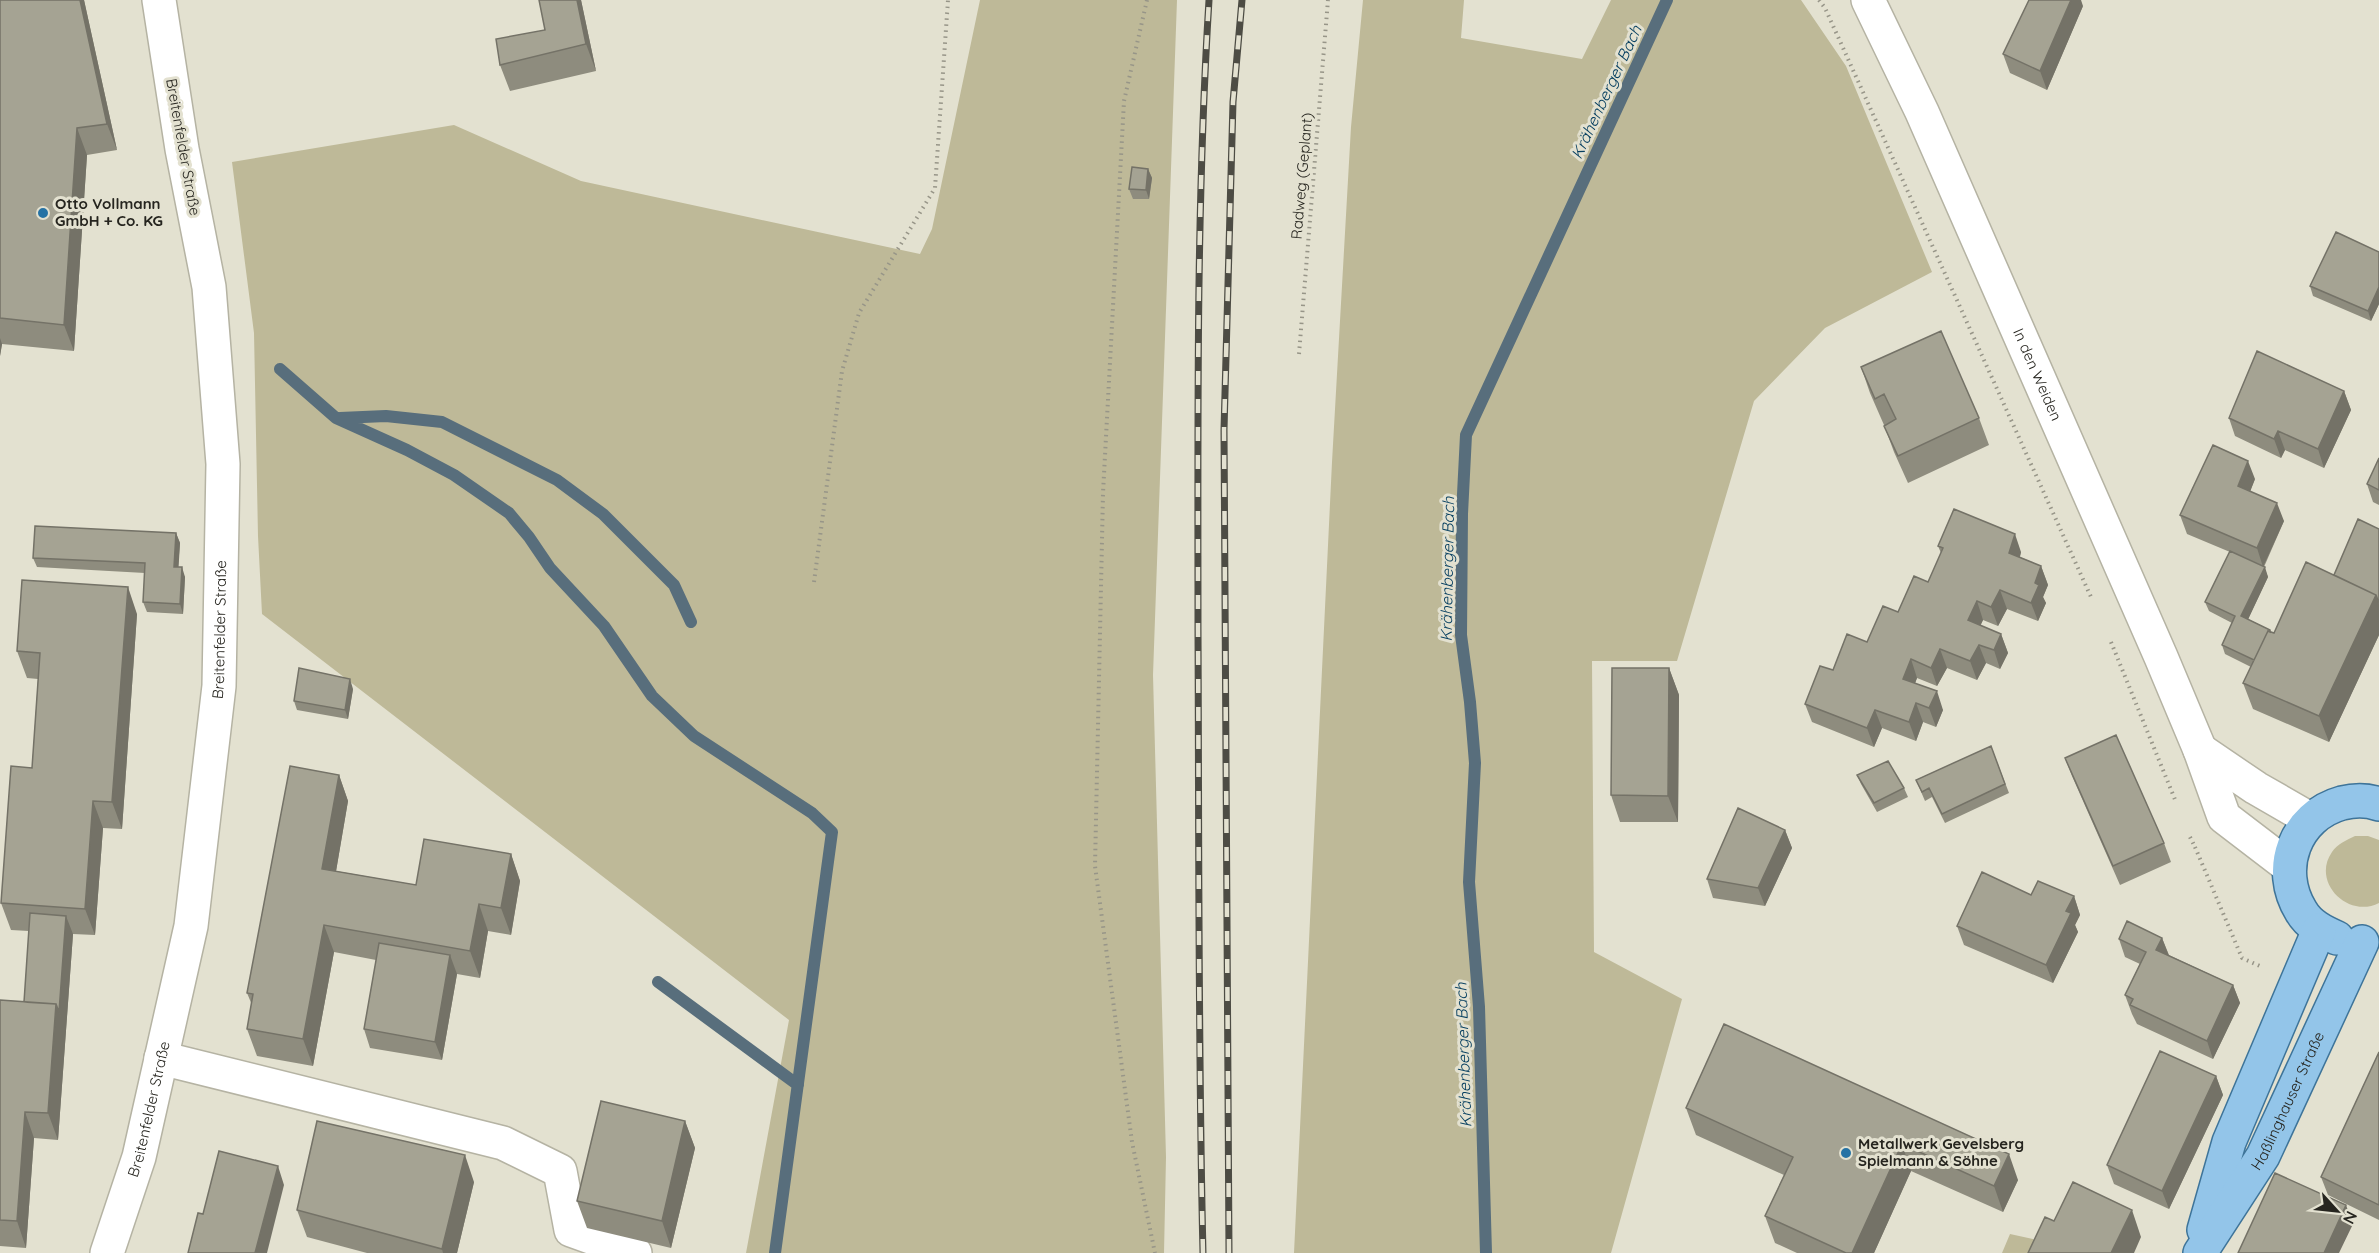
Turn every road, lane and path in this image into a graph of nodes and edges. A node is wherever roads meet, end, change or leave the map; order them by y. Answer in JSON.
{"nodes":[{"id":1,"x":159,"y":0,"type":"edge"},
{"id":2,"x":948,"y":0,"type":"edge"},
{"id":3,"x":1147,"y":0,"type":"edge"},
{"id":4,"x":1328,"y":0,"type":"edge"},
{"id":5,"x":1819,"y":0,"type":"edge"},
{"id":6,"x":1868,"y":0,"type":"edge"},
{"id":7,"x":1299,"y":354,"type":"dead end"},
{"id":8,"x":814,"y":582,"type":"dead end"},
{"id":9,"x":2093,"y":603,"type":"dead end"},
{"id":10,"x":2108,"y":635,"type":"dead end"},
{"id":11,"x":2200,"y":750,"type":"junction"},
{"id":12,"x":2377,"y":799,"type":"edge"},
{"id":13,"x":2177,"y":804,"type":"dead end"},
{"id":14,"x":2224,"y":817,"type":"junction"},
{"id":15,"x":2310,"y":819,"type":"junction"},
{"id":16,"x":2190,"y":836,"type":"dead end"},
{"id":17,"x":2195,"y":847,"type":"junction"},
{"id":18,"x":2288,"y":866,"type":"junction"},
{"id":19,"x":2319,"y":930,"type":"junction"},
{"id":20,"x":2371,"y":940,"type":"edge"},
{"id":21,"x":2296,"y":984,"type":"junction"},
{"id":22,"x":161,"y":1058,"type":"junction"},
{"id":23,"x":107,"y":1253,"type":"edge"},
{"id":24,"x":635,"y":1253,"type":"edge"},
{"id":25,"x":1155,"y":1253,"type":"edge"},
{"id":26,"x":2199,"y":1253,"type":"edge"}],
"edges":[{"from":1,"to":22,"type":"street","name":"Breitenfelder Straße"},
{"from":2,"to":8,"type":"path"},
{"from":3,"to":25,"type":"path"},
{"from":4,"to":7,"type":"path","name":"Radweg (Geplant)"},
{"from":5,"to":9,"type":"path"},
{"from":6,"to":11,"type":"street","name":"In den Weiden"},
{"from":10,"to":13,"type":"path"},
{"from":11,"to":14,"type":"street","name":"In den Weiden"},
{"from":11,"to":15,"type":"street"},
{"from":12,"to":15,"type":"main road"},
{"from":14,"to":17,"type":"path"},
{"from":14,"to":18,"type":"street"},
{"from":15,"to":18,"type":"main road"},
{"from":16,"to":17,"type":"path"},
{"from":17,"to":21,"type":"path"},
{"from":18,"to":19,"type":"main road"},
{"from":19,"to":20,"type":"main road"},
{"from":19,"to":21,"type":"main road","name":"Haßlinghauser Straße"},
{"from":20,"to":26,"type":"main road","name":"Haßlinghauser Straße"},
{"from":21,"to":26,"type":"main road","name":"Haßlinghauser Straße"},
{"from":22,"to":23,"type":"street","name":"Breitenfelder Straße"},
{"from":22,"to":24,"type":"street"}]}
